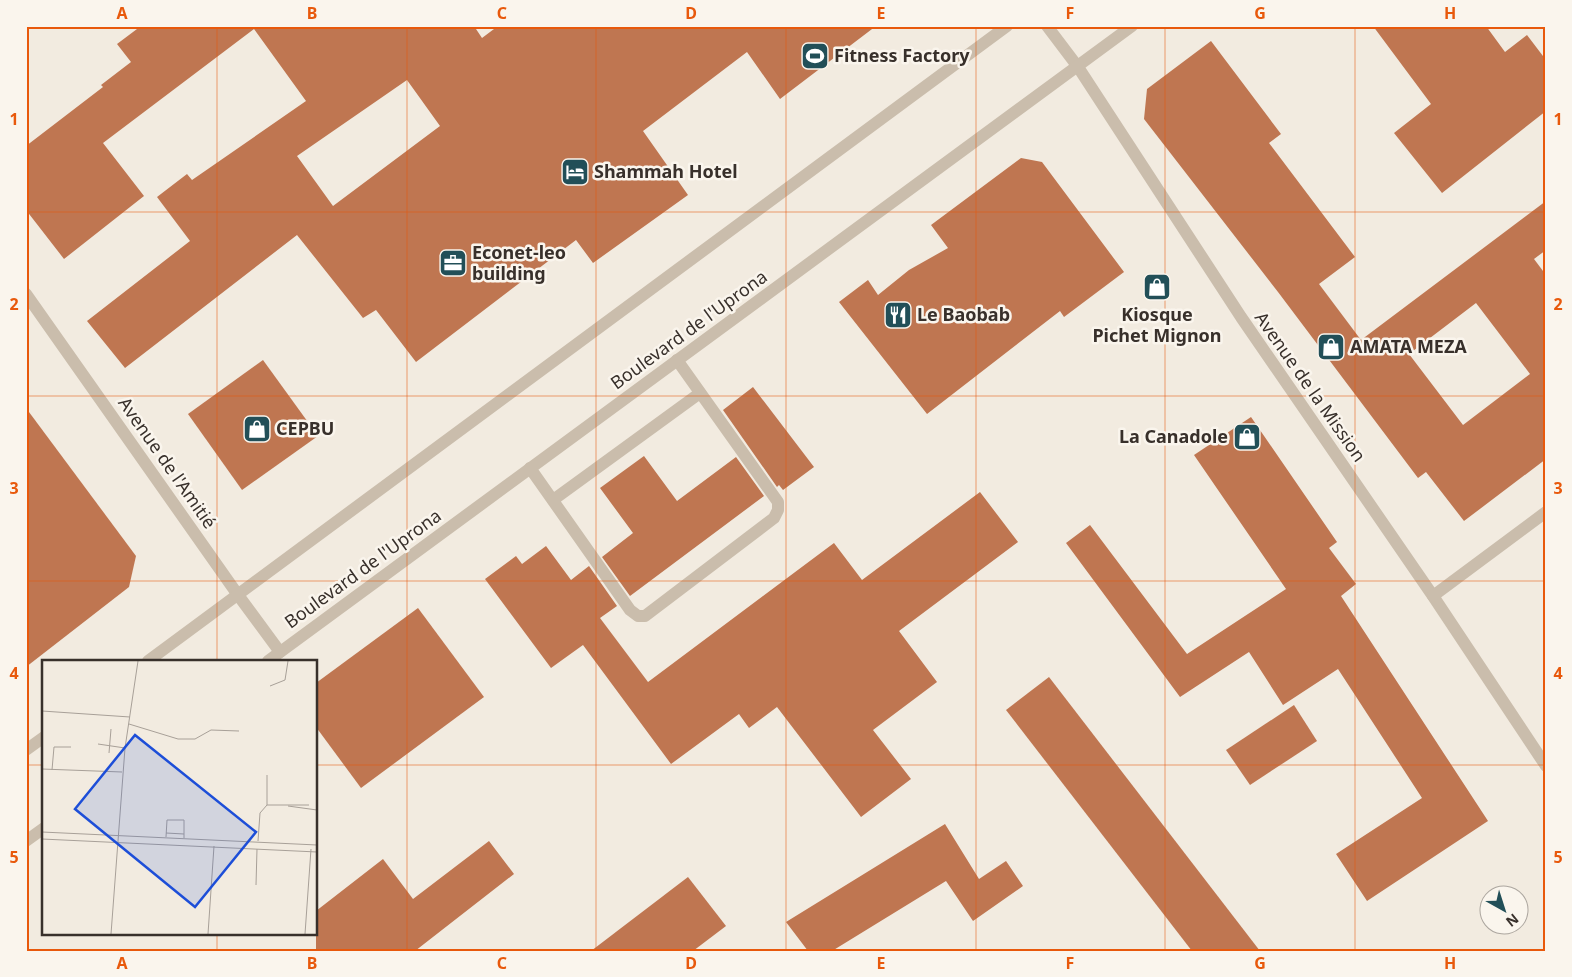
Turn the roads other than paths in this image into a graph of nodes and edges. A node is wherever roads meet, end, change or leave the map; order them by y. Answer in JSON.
{"nodes":[{"id":1,"x":1007,"y":26,"type":"edge"},
{"id":2,"x":1047,"y":26,"type":"edge"},
{"id":3,"x":1132,"y":26,"type":"edge"},
{"id":4,"x":1078,"y":67,"type":"junction"},
{"id":5,"x":26,"y":294,"type":"edge"},
{"id":6,"x":677,"y":360,"type":"junction"},
{"id":7,"x":700,"y":393,"type":"junction"},
{"id":8,"x":530,"y":468,"type":"junction"},
{"id":9,"x":553,"y":500,"type":"junction"},
{"id":10,"x":1546,"y":512,"type":"edge"},
{"id":11,"x":238,"y":595,"type":"junction"},
{"id":12,"x":1434,"y":596,"type":"junction"},
{"id":13,"x":280,"y":652,"type":"junction"},
{"id":14,"x":149,"y":660,"type":"edge"},
{"id":15,"x":269,"y":660,"type":"edge"},
{"id":16,"x":42,"y":738,"type":"edge"},
{"id":17,"x":26,"y":750,"type":"edge"},
{"id":18,"x":1546,"y":766,"type":"edge"},
{"id":19,"x":42,"y":829,"type":"edge"},
{"id":20,"x":26,"y":841,"type":"edge"}],
"edges":[{"from":1,"to":11,"type":"street"},
{"from":2,"to":4,"type":"street","name":"Avenue de la Mission"},
{"from":3,"to":4,"type":"street","name":"Boulevard de l'Uprona"},
{"from":4,"to":6,"type":"street","name":"Boulevard de l'Uprona"},
{"from":4,"to":12,"type":"street","name":"Avenue de la Mission"},
{"from":5,"to":11,"type":"street","name":"Avenue de l'Amitié"},
{"from":6,"to":7,"type":"street"},
{"from":6,"to":8,"type":"street","name":"Boulevard de l'Uprona"},
{"from":7,"to":9,"type":"street"},
{"from":7,"to":9,"type":"street"},
{"from":8,"to":9,"type":"street"},
{"from":8,"to":13,"type":"street","name":"Boulevard de l'Uprona"},
{"from":10,"to":12,"type":"street"},
{"from":11,"to":13,"type":"street","name":"Avenue de l'Amitié"},
{"from":11,"to":14,"type":"street"},
{"from":12,"to":18,"type":"street","name":"Avenue de la Mission"},
{"from":13,"to":15,"type":"street","name":"Boulevard de l'Uprona"},
{"from":16,"to":17,"type":"street"},
{"from":19,"to":20,"type":"street"}]}
